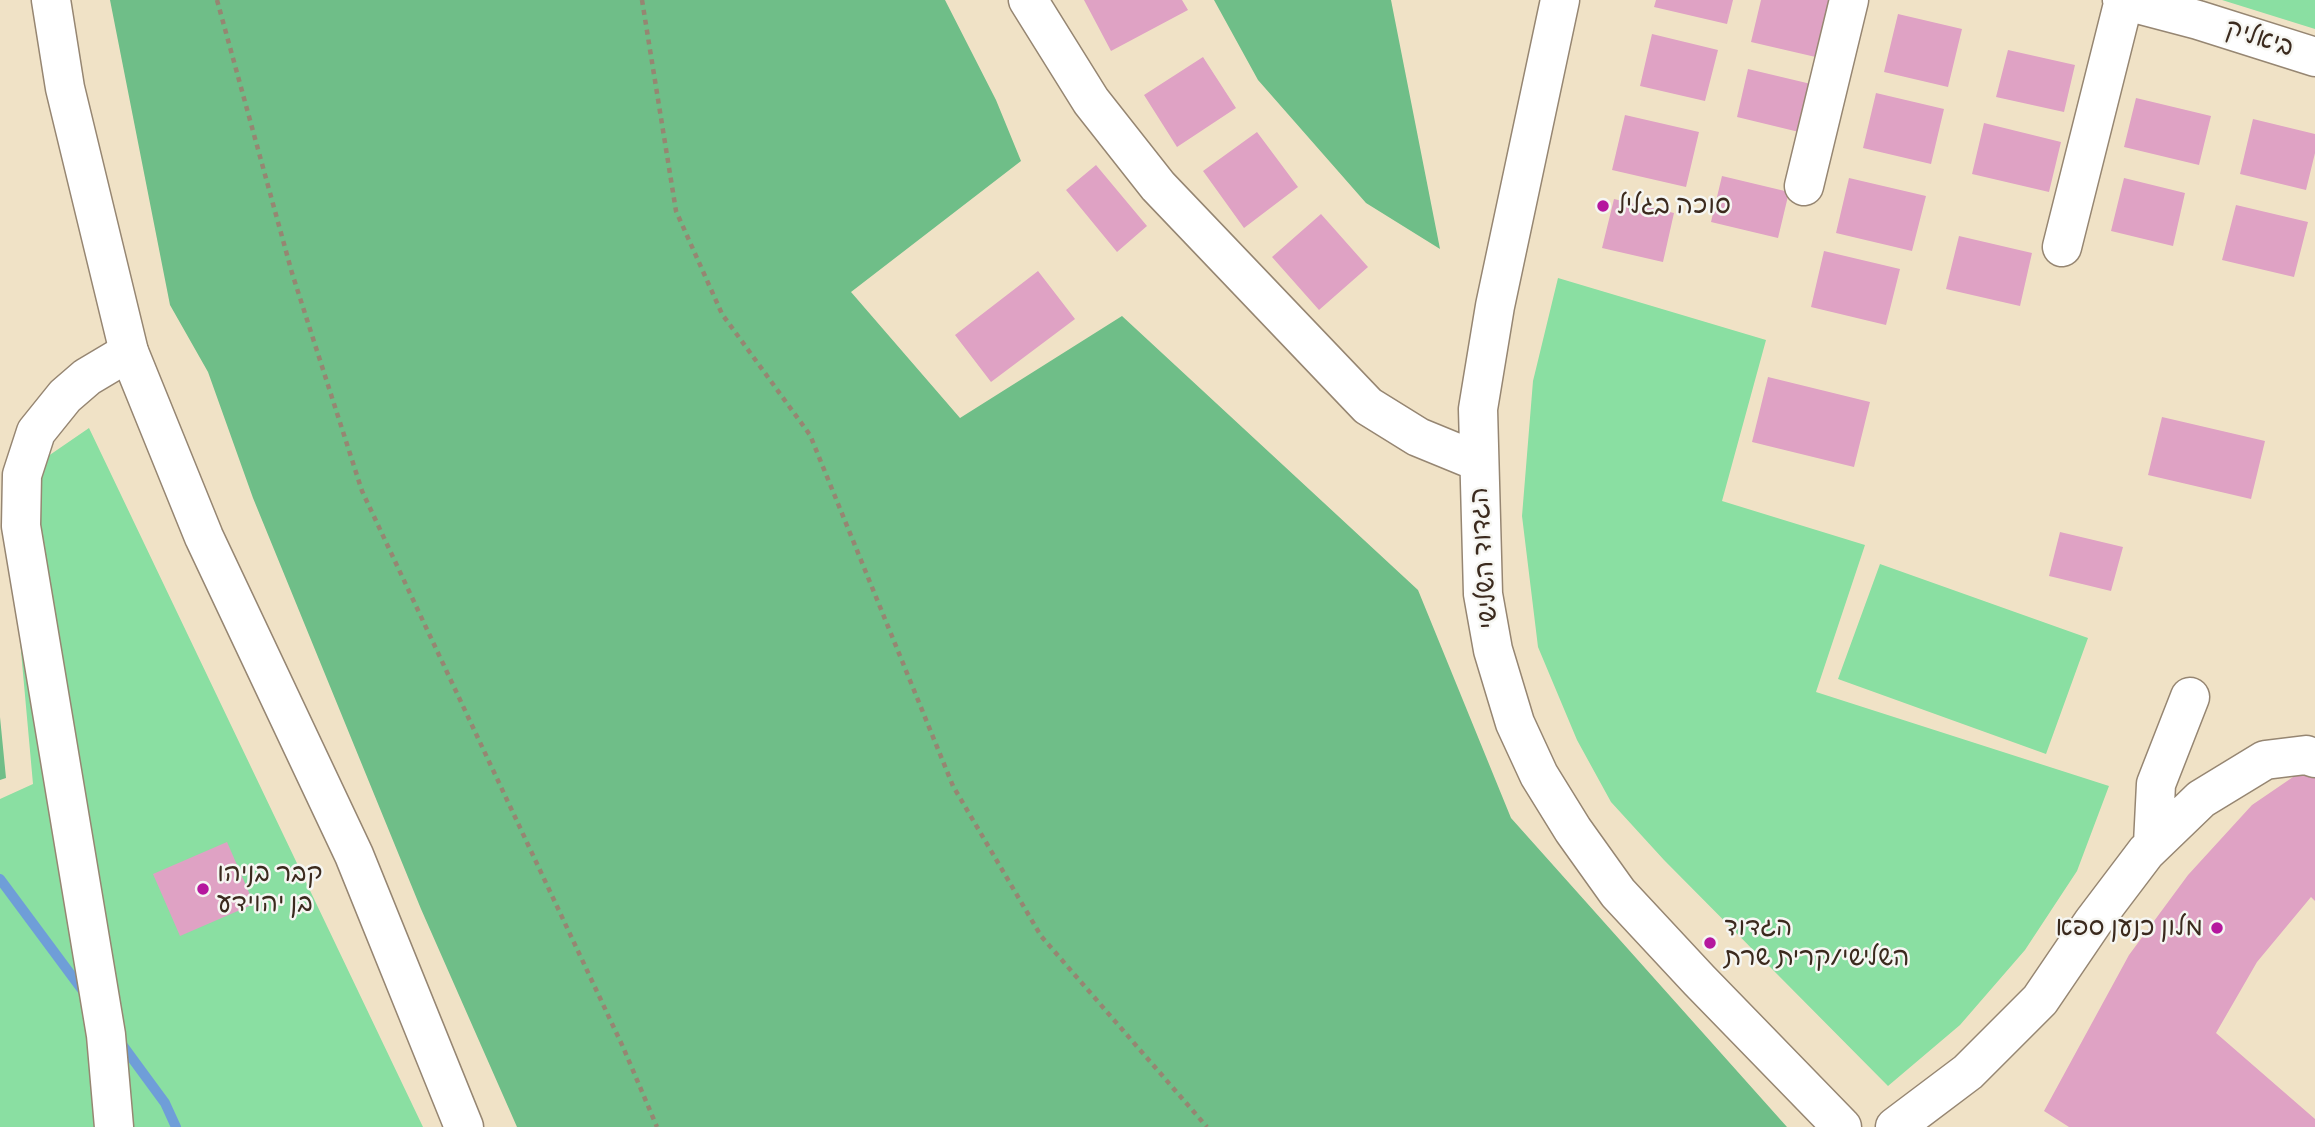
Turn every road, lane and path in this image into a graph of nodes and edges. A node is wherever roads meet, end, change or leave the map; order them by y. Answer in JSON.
{"nodes":[{"id":1,"x":51,"y":0,"type":"edge"},
{"id":2,"x":217,"y":0,"type":"edge"},
{"id":3,"x":642,"y":0,"type":"edge"},
{"id":4,"x":1028,"y":0,"type":"edge"},
{"id":5,"x":1560,"y":0,"type":"edge"},
{"id":6,"x":1849,"y":0,"type":"edge"},
{"id":7,"x":2123,"y":0,"type":"edge"},
{"id":8,"x":2315,"y":57,"type":"edge"},
{"id":9,"x":1804,"y":186,"type":"dead end"},
{"id":10,"x":2062,"y":247,"type":"dead end"},
{"id":11,"x":129,"y":352,"type":"junction"},
{"id":12,"x":1479,"y":462,"type":"junction"},
{"id":13,"x":2190,"y":697,"type":"dead end"},
{"id":14,"x":2315,"y":758,"type":"edge"},
{"id":15,"x":2153,"y":844,"type":"junction"},
{"id":16,"x":114,"y":1127,"type":"edge"},
{"id":17,"x":464,"y":1127,"type":"edge"},
{"id":18,"x":657,"y":1127,"type":"edge"},
{"id":19,"x":1207,"y":1127,"type":"edge"},
{"id":20,"x":1842,"y":1127,"type":"edge"},
{"id":21,"x":1895,"y":1127,"type":"edge"}],
"edges":[{"from":1,"to":11,"type":"street"},
{"from":2,"to":18,"type":"path"},
{"from":3,"to":19,"type":"path"},
{"from":4,"to":12,"type":"street"},
{"from":5,"to":12,"type":"street","name":"הגדוד השלישי"},
{"from":6,"to":9,"type":"street"},
{"from":7,"to":8,"type":"street","name":"ביאליק"},
{"from":7,"to":10,"type":"street"},
{"from":11,"to":16,"type":"street"},
{"from":11,"to":17,"type":"street"},
{"from":12,"to":20,"type":"street","name":"הגדוד השלישי"},
{"from":13,"to":15,"type":"street"},
{"from":14,"to":15,"type":"street"},
{"from":15,"to":21,"type":"street"}]}
